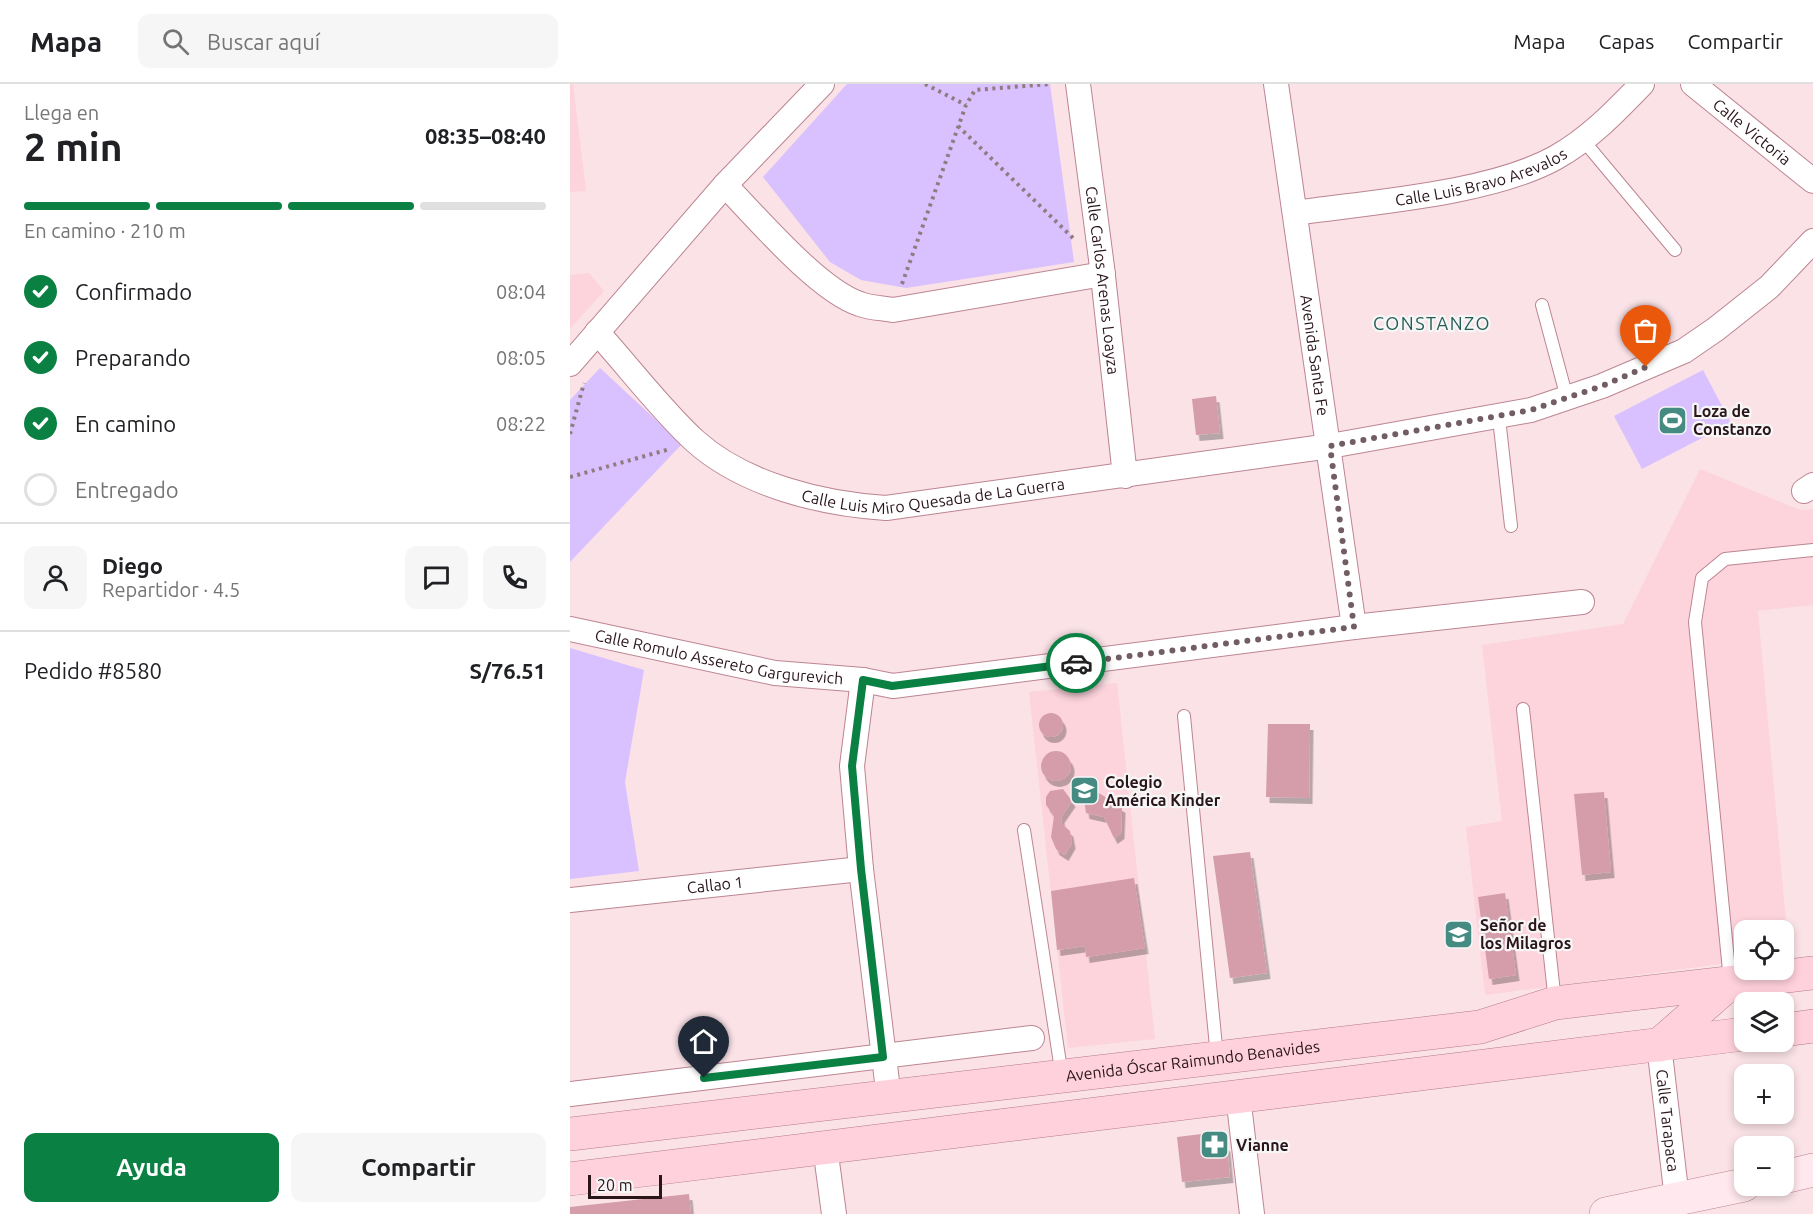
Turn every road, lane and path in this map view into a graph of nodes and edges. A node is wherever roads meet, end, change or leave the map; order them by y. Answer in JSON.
{"nodes":[{"id":1,"x":822,"y":84,"type":"edge"},
{"id":2,"x":925,"y":84,"type":"edge"},
{"id":3,"x":1050,"y":84,"type":"edge"},
{"id":4,"x":1078,"y":84,"type":"edge"},
{"id":5,"x":1276,"y":84,"type":"edge"},
{"id":6,"x":1642,"y":84,"type":"edge"},
{"id":7,"x":1693,"y":84,"type":"edge"},
{"id":8,"x":966,"y":105,"type":"junction"},
{"id":9,"x":958,"y":126,"type":"junction"},
{"id":10,"x":1583,"y":140,"type":"junction"},
{"id":11,"x":1813,"y":181,"type":"edge"},
{"id":12,"x":725,"y":185,"type":"junction"},
{"id":13,"x":1295,"y":213,"type":"junction"},
{"id":14,"x":1813,"y":241,"type":"edge"},
{"id":15,"x":1675,"y":250,"type":"dead end"},
{"id":16,"x":1102,"y":271,"type":"junction"},
{"id":17,"x":1542,"y":305,"type":"dead end"},
{"id":18,"x":892,"y":310,"type":"junction"},
{"id":19,"x":597,"y":332,"type":"junction"},
{"id":20,"x":570,"y":364,"type":"edge"},
{"id":21,"x":1566,"y":398,"type":"junction"},
{"id":22,"x":1499,"y":418,"type":"junction"},
{"id":23,"x":696,"y":441,"type":"junction"},
{"id":24,"x":1330,"y":446,"type":"junction"},
{"id":25,"x":1125,"y":476,"type":"junction"},
{"id":26,"x":570,"y":477,"type":"edge"},
{"id":27,"x":1511,"y":526,"type":"dead end"},
{"id":28,"x":1813,"y":550,"type":"edge"},
{"id":29,"x":1582,"y":602,"type":"dead end"},
{"id":30,"x":1354,"y":627,"type":"junction"},
{"id":31,"x":570,"y":628,"type":"edge"},
{"id":32,"x":863,"y":680,"type":"junction"},
{"id":33,"x":1523,"y":709,"type":"dead end"},
{"id":34,"x":1184,"y":716,"type":"dead end"},
{"id":35,"x":1024,"y":830,"type":"dead end"},
{"id":36,"x":861,"y":869,"type":"junction"},
{"id":37,"x":570,"y":900,"type":"edge"},
{"id":38,"x":1813,"y":973,"type":"edge"},
{"id":39,"x":1741,"y":988,"type":"edge"},
{"id":40,"x":1555,"y":1003,"type":"junction"},
{"id":41,"x":1813,"y":1026,"type":"edge"},
{"id":42,"x":1794,"y":1029,"type":"edge"},
{"id":43,"x":1734,"y":1035,"type":"edge"},
{"id":44,"x":1032,"y":1038,"type":"dead end"},
{"id":45,"x":1659,"y":1045,"type":"junction"},
{"id":46,"x":883,"y":1057,"type":"junction"},
{"id":47,"x":1217,"y":1058,"type":"junction"},
{"id":48,"x":1050,"y":1078,"type":"junction"},
{"id":49,"x":570,"y":1094,"type":"edge"},
{"id":50,"x":1238,"y":1096,"type":"junction"},
{"id":51,"x":889,"y":1098,"type":"junction"},
{"id":52,"x":1043,"y":1120,"type":"junction"},
{"id":53,"x":570,"y":1134,"type":"edge"},
{"id":54,"x":825,"y":1147,"type":"junction"},
{"id":55,"x":1813,"y":1170,"type":"edge"},
{"id":56,"x":1794,"y":1175,"type":"edge"},
{"id":57,"x":570,"y":1179,"type":"edge"},
{"id":58,"x":1734,"y":1187,"type":"edge"},
{"id":59,"x":1677,"y":1198,"type":"junction"},
{"id":60,"x":834,"y":1214,"type":"edge"},
{"id":61,"x":1252,"y":1214,"type":"edge"},
{"id":62,"x":1606,"y":1214,"type":"edge"}],
"edges":[{"from":1,"to":12,"type":"street"},
{"from":2,"to":8,"type":"path"},
{"from":3,"to":8,"type":"path"},
{"from":4,"to":16,"type":"street","name":"Calle Carlos Arenas Loayza"},
{"from":5,"to":13,"type":"street","name":"Avenida Santa Fe"},
{"from":6,"to":10,"type":"street","name":"Calle Luis Bravo Arevalos"},
{"from":7,"to":11,"type":"street","name":"Calle Victoria"},
{"from":8,"to":9,"type":"path"},
{"from":9,"to":16,"type":"path"},
{"from":9,"to":18,"type":"path"},
{"from":10,"to":13,"type":"street","name":"Calle Luis Bravo Arevalos"},
{"from":10,"to":15,"type":"lane"},
{"from":12,"to":18,"type":"street"},
{"from":12,"to":19,"type":"street"},
{"from":13,"to":24,"type":"street","name":"Avenida Santa Fe"},
{"from":14,"to":21,"type":"street","name":"Calle Luis Miro Quesada de La Guerra"},
{"from":16,"to":18,"type":"street"},
{"from":16,"to":25,"type":"street","name":"Calle Carlos Arenas Loayza"},
{"from":17,"to":21,"type":"lane"},
{"from":19,"to":20,"type":"street"},
{"from":19,"to":23,"type":"street","name":"Calle Luis Miro Quesada de La Guerra"},
{"from":21,"to":22,"type":"street","name":"Calle Luis Miro Quesada de La Guerra"},
{"from":22,"to":24,"type":"street","name":"Calle Luis Miro Quesada de La Guerra"},
{"from":22,"to":27,"type":"lane"},
{"from":23,"to":25,"type":"street","name":"Calle Luis Miro Quesada de La Guerra"},
{"from":23,"to":26,"type":"path"},
{"from":24,"to":25,"type":"street","name":"Calle Luis Miro Quesada de La Guerra"},
{"from":24,"to":30,"type":"street","name":"Avenida Santa Fe"},
{"from":28,"to":39,"type":"lane"},
{"from":29,"to":30,"type":"street","name":"Calle Romulo Assereto Gargurevich"},
{"from":30,"to":32,"type":"street","name":"Calle Romulo Assereto Gargurevich"},
{"from":31,"to":32,"type":"street","name":"Calle Romulo Assereto Gargurevich"},
{"from":32,"to":36,"type":"street"},
{"from":33,"to":40,"type":"lane"},
{"from":34,"to":47,"type":"lane"},
{"from":35,"to":48,"type":"lane"},
{"from":36,"to":37,"type":"street","name":"Callao 1"},
{"from":36,"to":46,"type":"street"},
{"from":38,"to":39,"type":"main road","name":"Avenida Óscar Raimundo Benavides"},
{"from":39,"to":40,"type":"main road","name":"Avenida Óscar Raimundo Benavides"},
{"from":39,"to":45,"type":"main road"},
{"from":40,"to":47,"type":"main road","name":"Avenida Óscar Raimundo Benavides"},
{"from":41,"to":42,"type":"main road"},
{"from":43,"to":45,"type":"main road"},
{"from":44,"to":46,"type":"street"},
{"from":45,"to":50,"type":"main road"},
{"from":45,"to":59,"type":"street","name":"Calle Tarapaca"},
{"from":46,"to":49,"type":"street"},
{"from":46,"to":51,"type":"street"},
{"from":47,"to":48,"type":"main road","name":"Avenida Óscar Raimundo Benavides"},
{"from":48,"to":51,"type":"main road","name":"Avenida Óscar Raimundo Benavides"},
{"from":48,"to":52,"type":"main road"},
{"from":50,"to":52,"type":"main road"},
{"from":50,"to":61,"type":"street"},
{"from":51,"to":53,"type":"main road","name":"Avenida Óscar Raimundo Benavides"},
{"from":52,"to":54,"type":"main road"},
{"from":54,"to":57,"type":"main road"},
{"from":54,"to":60,"type":"street"},
{"from":55,"to":56,"type":"main road"},
{"from":58,"to":59,"type":"main road"},
{"from":59,"to":62,"type":"main road"}]}
